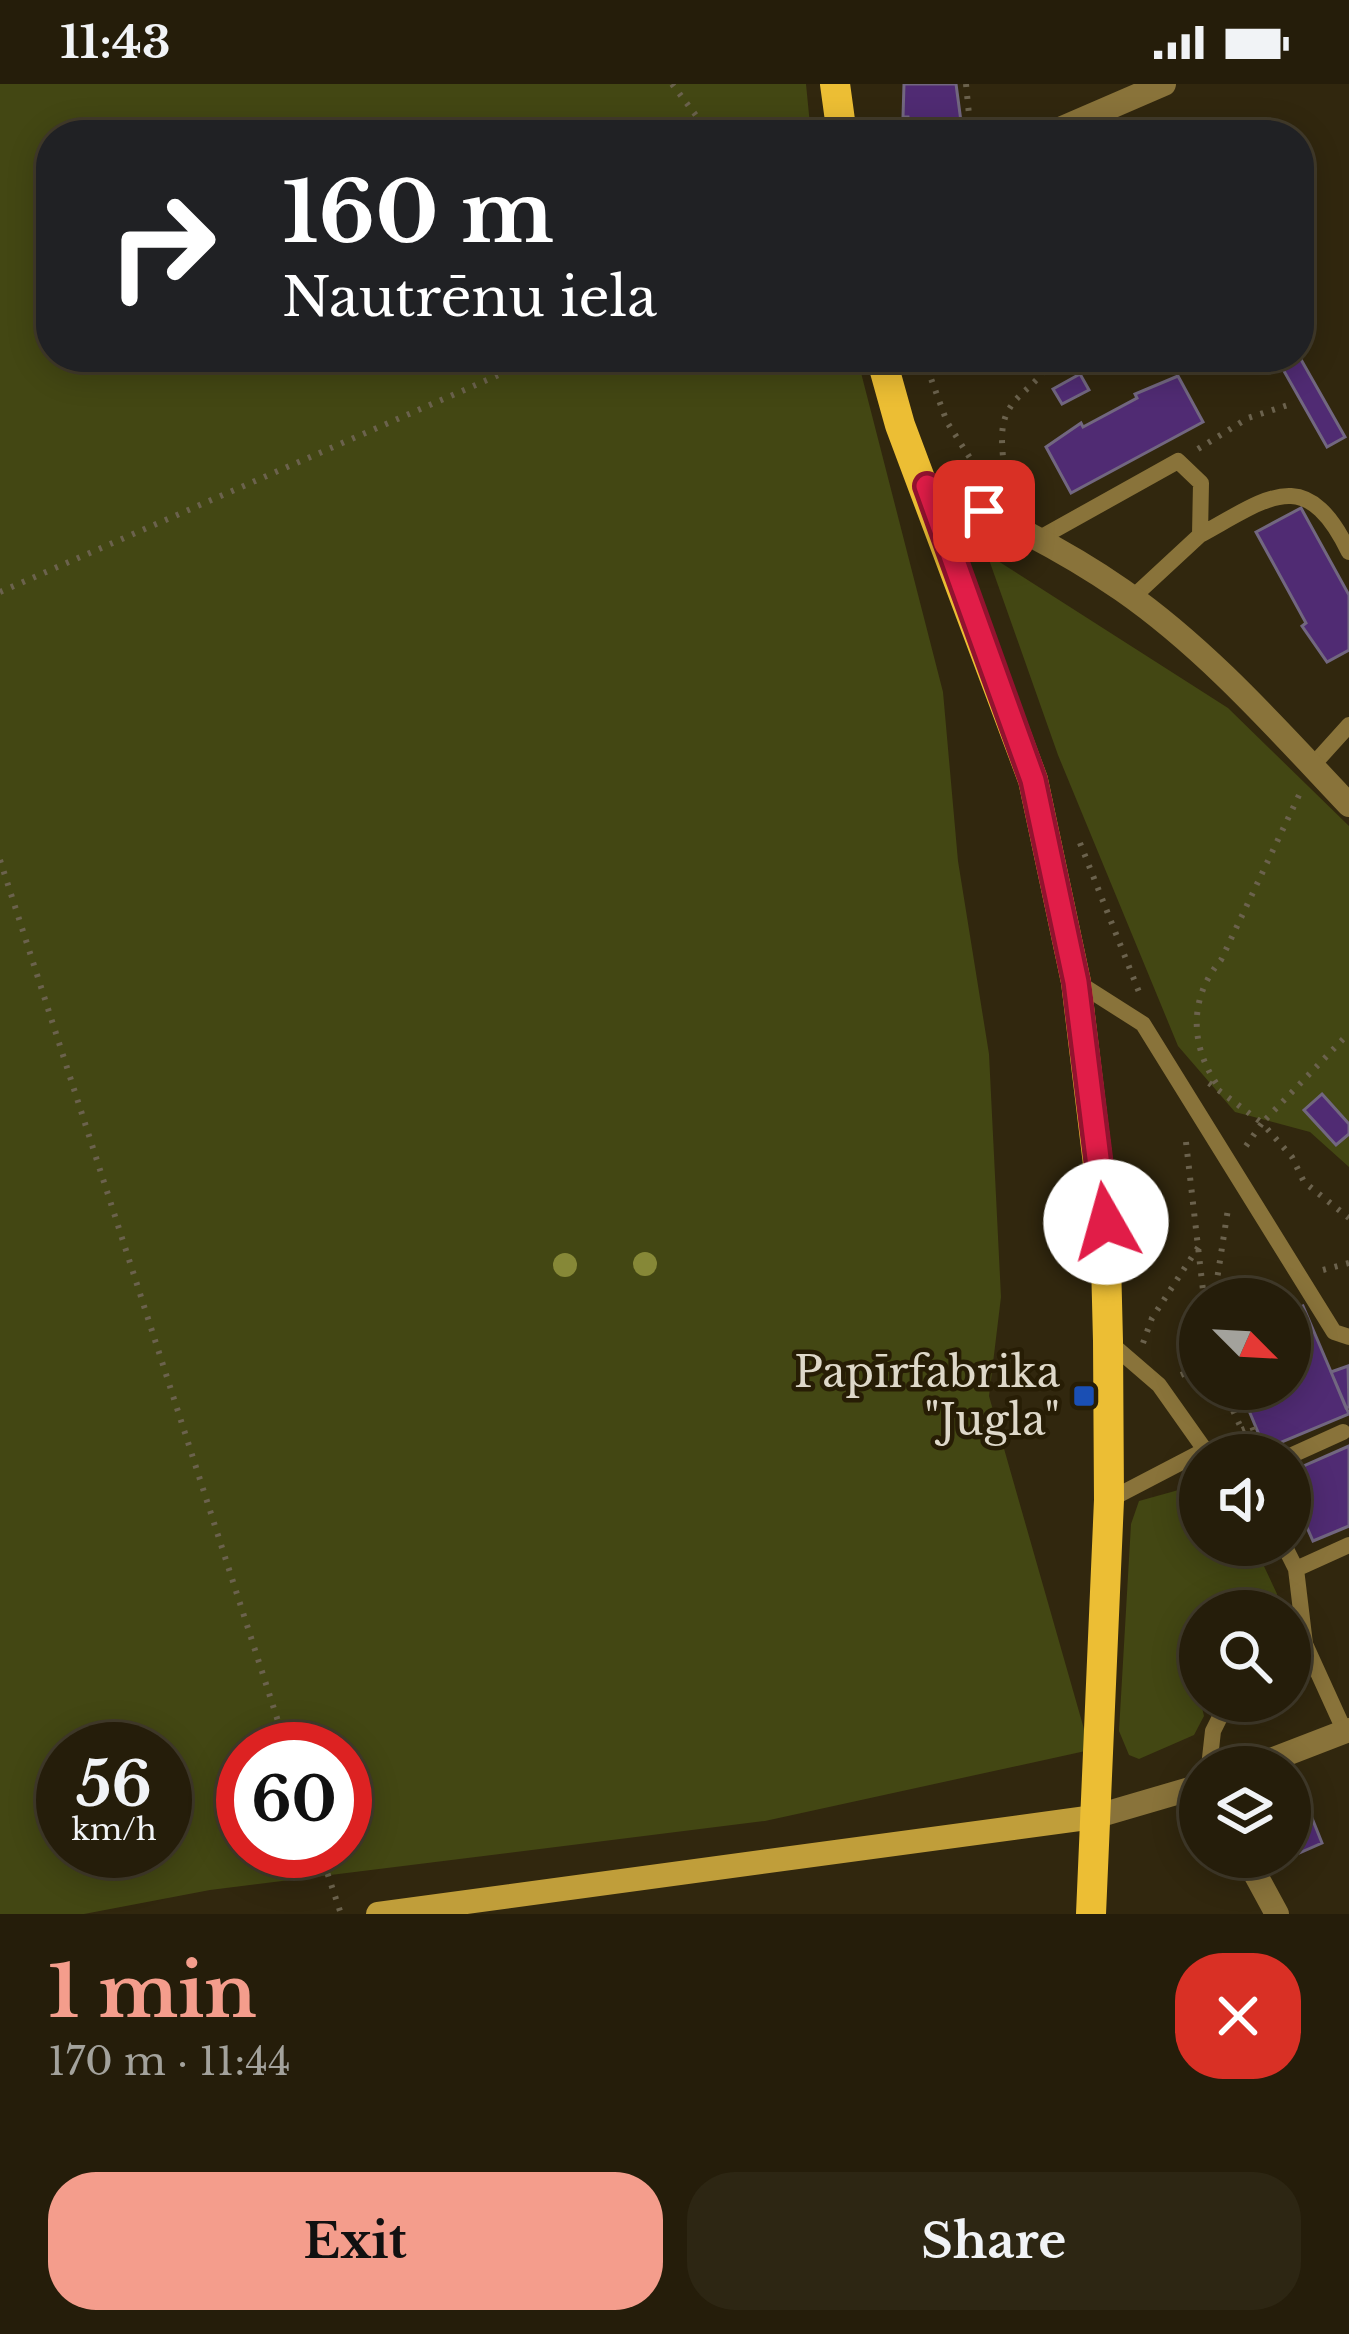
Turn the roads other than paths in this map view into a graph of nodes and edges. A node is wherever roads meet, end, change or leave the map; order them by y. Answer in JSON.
{"nodes":[{"id":1,"x":835,"y":84,"type":"edge"},
{"id":2,"x":1164,"y":84,"type":"edge"},
{"id":3,"x":840,"y":120,"type":"edge"},
{"id":4,"x":1081,"y":120,"type":"edge"},
{"id":5,"x":885,"y":372,"type":"edge"},
{"id":6,"x":927,"y":486,"type":"junction"},
{"id":7,"x":1200,"y":536,"type":"junction"},
{"id":8,"x":1040,"y":538,"type":"junction"},
{"id":9,"x":1349,"y":552,"type":"edge"},
{"id":10,"x":1132,"y":598,"type":"junction"},
{"id":11,"x":1349,"y":725,"type":"edge"},
{"id":12,"x":1312,"y":766,"type":"junction"},
{"id":13,"x":1349,"y":805,"type":"edge"},
{"id":14,"x":1076,"y":982,"type":"junction"},
{"id":15,"x":1349,"y":1337,"type":"edge"},
{"id":16,"x":1108,"y":1340,"type":"junction"},
{"id":17,"x":1342,"y":1432,"type":"dead end"},
{"id":18,"x":1194,"y":1434,"type":"edge"},
{"id":19,"x":1311,"y":1446,"type":"edge"},
{"id":20,"x":1179,"y":1464,"type":"edge"},
{"id":21,"x":1109,"y":1500,"type":"junction"},
{"id":22,"x":1349,"y":1545,"type":"edge"},
{"id":23,"x":1294,"y":1566,"type":"edge"},
{"id":24,"x":1296,"y":1569,"type":"junction"},
{"id":25,"x":1297,"y":1590,"type":"edge"},
{"id":26,"x":1311,"y":1671,"type":"edge"},
{"id":27,"x":1348,"y":1735,"type":"edge"},
{"id":28,"x":1311,"y":1747,"type":"edge"},
{"id":29,"x":1179,"y":1792,"type":"edge"},
{"id":30,"x":1094,"y":1817,"type":"junction"},
{"id":31,"x":1257,"y":1878,"type":"edge"},
{"id":32,"x":378,"y":1914,"type":"edge"},
{"id":33,"x":1090,"y":1914,"type":"edge"},
{"id":34,"x":1277,"y":1914,"type":"edge"}],
"edges":[{"from":1,"to":3,"type":"main road"},
{"from":2,"to":4,"type":"street"},
{"from":5,"to":6,"type":"main road"},
{"from":6,"to":8,"type":"street"},
{"from":6,"to":14,"type":"main road"},
{"from":7,"to":8,"type":"lane"},
{"from":7,"to":9,"type":"lane"},
{"from":7,"to":10,"type":"lane"},
{"from":8,"to":10,"type":"street"},
{"from":10,"to":12,"type":"street"},
{"from":11,"to":12,"type":"lane"},
{"from":12,"to":13,"type":"street"},
{"from":14,"to":15,"type":"lane"},
{"from":14,"to":16,"type":"main road"},
{"from":16,"to":18,"type":"lane"},
{"from":16,"to":21,"type":"main road"},
{"from":17,"to":19,"type":"lane"},
{"from":20,"to":21,"type":"lane"},
{"from":21,"to":30,"type":"main road"},
{"from":22,"to":24,"type":"lane"},
{"from":23,"to":24,"type":"lane"},
{"from":24,"to":25,"type":"lane"},
{"from":26,"to":27,"type":"lane"},
{"from":27,"to":28,"type":"street"},
{"from":29,"to":30,"type":"street"},
{"from":30,"to":32,"type":"main road"},
{"from":30,"to":33,"type":"main road"},
{"from":31,"to":34,"type":"street"}]}
